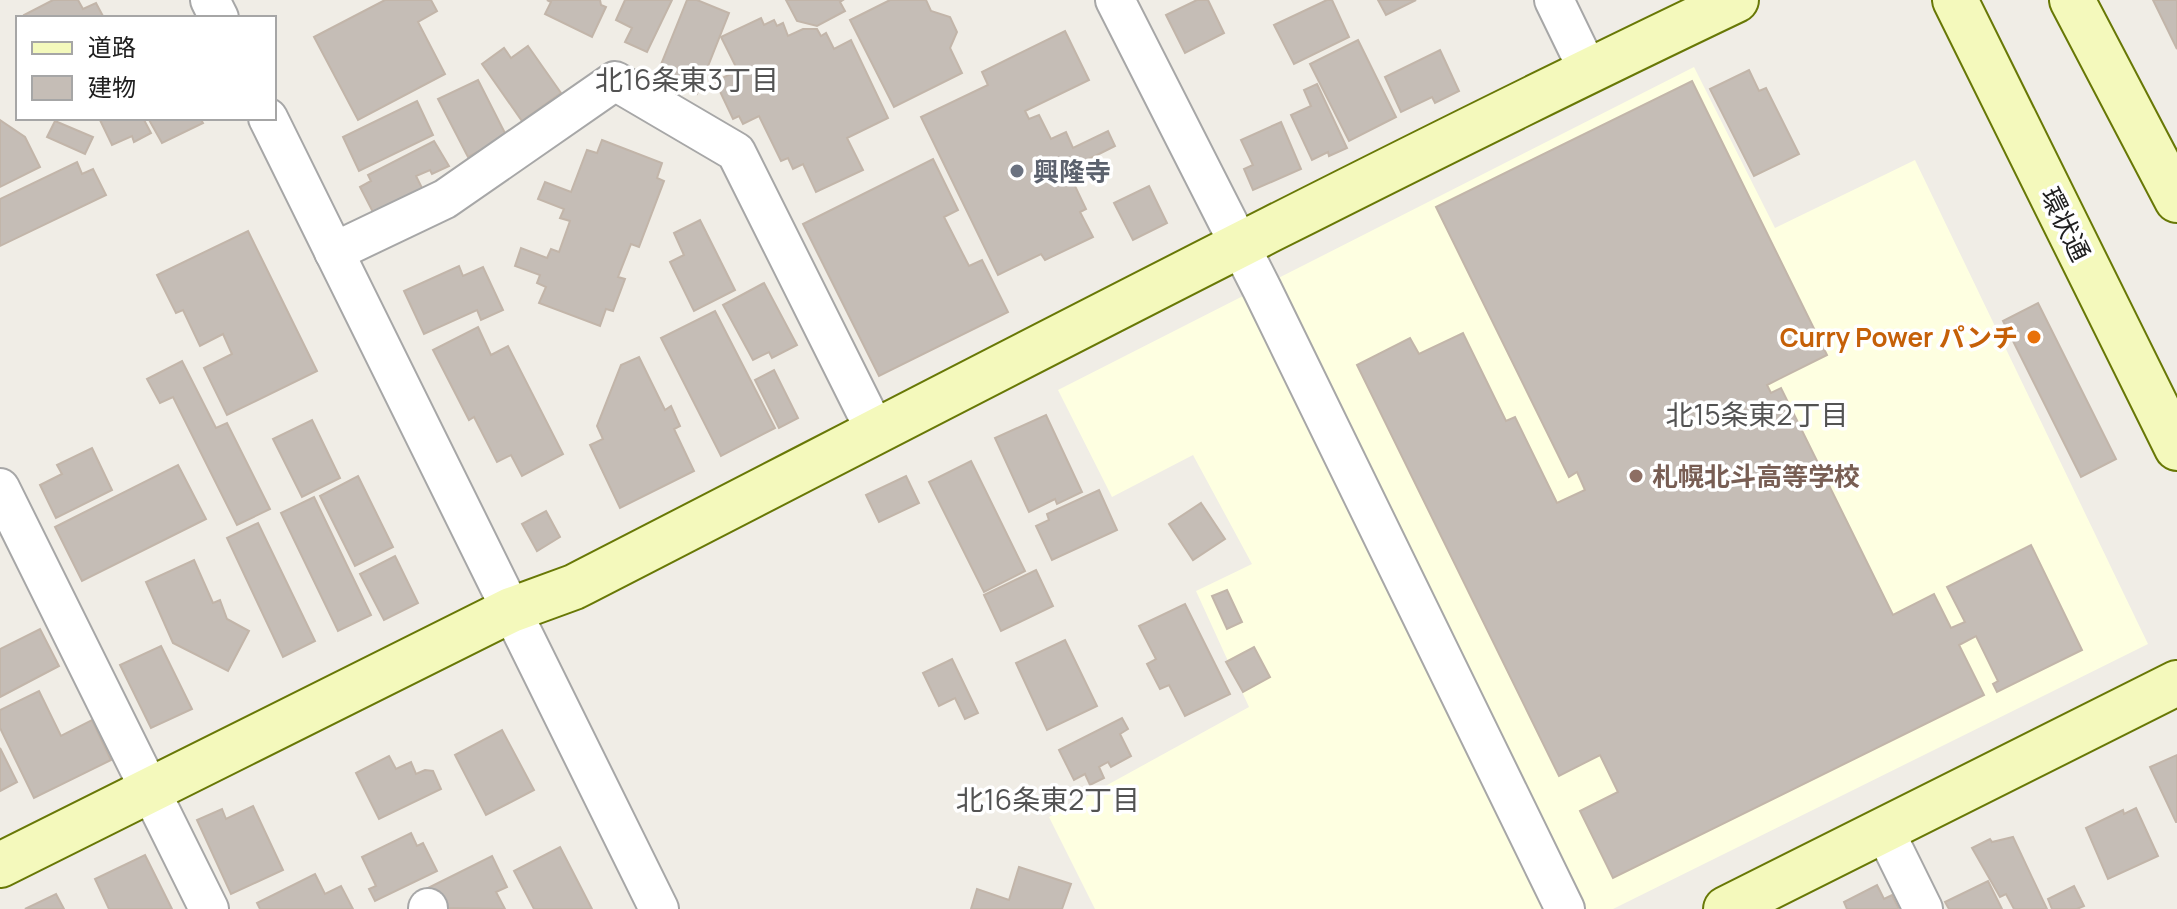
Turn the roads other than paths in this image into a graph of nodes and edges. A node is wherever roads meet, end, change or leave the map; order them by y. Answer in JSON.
{"nodes":[{"id":1,"x":1115,"y":0,"type":"edge"},
{"id":2,"x":1554,"y":0,"type":"edge"},
{"id":3,"x":1736,"y":0,"type":"edge"},
{"id":4,"x":1955,"y":0,"type":"edge"},
{"id":5,"x":2072,"y":0,"type":"edge"},
{"id":6,"x":1588,"y":70,"type":"junction"},
{"id":7,"x":269,"y":120,"type":"edge"},
{"id":8,"x":2177,"y":200,"type":"edge"},
{"id":9,"x":1240,"y":245,"type":"junction"},
{"id":10,"x":334,"y":252,"type":"junction"},
{"id":11,"x":876,"y":432,"type":"junction"},
{"id":12,"x":2177,"y":448,"type":"edge"},
{"id":13,"x":0,"y":488,"type":"edge"},
{"id":14,"x":511,"y":610,"type":"junction"},
{"id":15,"x":2177,"y":683,"type":"edge"},
{"id":16,"x":150,"y":789,"type":"junction"},
{"id":17,"x":1884,"y":830,"type":"junction"},
{"id":18,"x":0,"y":865,"type":"edge"},
{"id":19,"x":209,"y":909,"type":"edge"},
{"id":20,"x":659,"y":909,"type":"edge"},
{"id":21,"x":1565,"y":909,"type":"edge"},
{"id":22,"x":1726,"y":909,"type":"edge"},
{"id":23,"x":1923,"y":909,"type":"edge"}],
"edges":[{"from":1,"to":9,"type":"street"},
{"from":2,"to":6,"type":"street"},
{"from":3,"to":6,"type":"street"},
{"from":4,"to":12,"type":"street","name":"環状通"},
{"from":5,"to":8,"type":"street"},
{"from":6,"to":9,"type":"street"},
{"from":7,"to":10,"type":"street"},
{"from":9,"to":11,"type":"street"},
{"from":9,"to":21,"type":"street"},
{"from":10,"to":11,"type":"street"},
{"from":10,"to":14,"type":"street"},
{"from":11,"to":14,"type":"street"},
{"from":13,"to":16,"type":"street"},
{"from":14,"to":16,"type":"street"},
{"from":14,"to":20,"type":"street"},
{"from":15,"to":17,"type":"street"},
{"from":16,"to":18,"type":"street"},
{"from":16,"to":19,"type":"street"},
{"from":17,"to":22,"type":"street"},
{"from":17,"to":23,"type":"street"}]}
